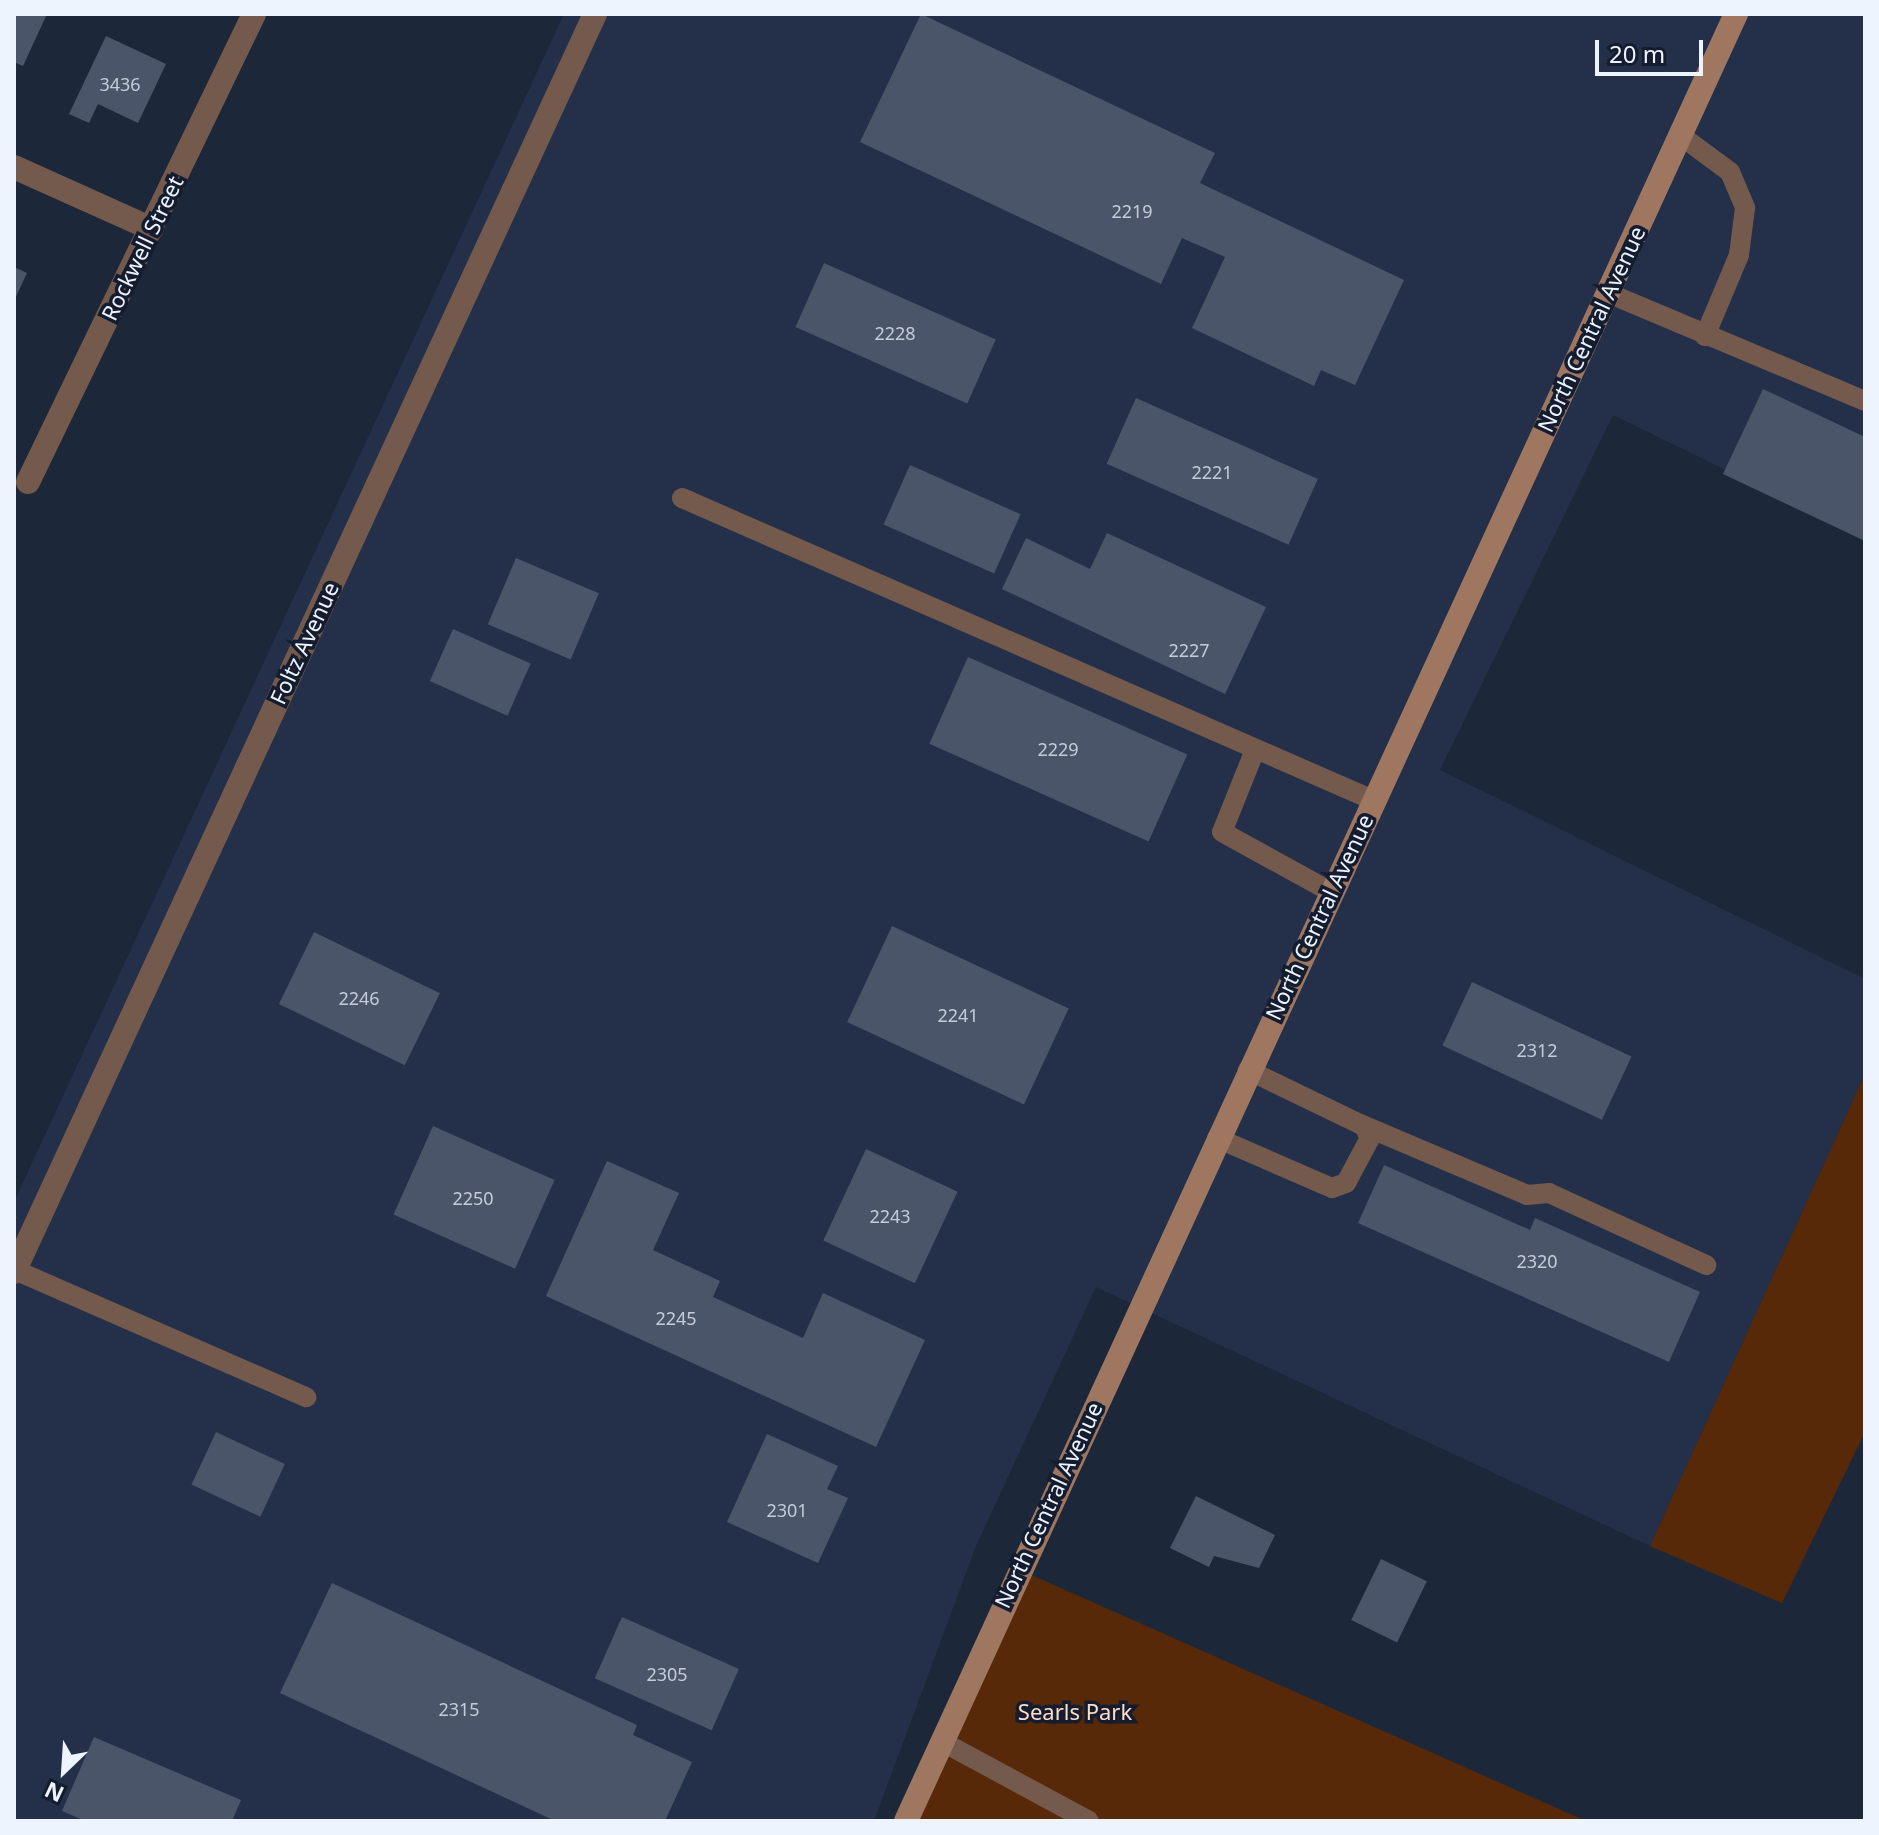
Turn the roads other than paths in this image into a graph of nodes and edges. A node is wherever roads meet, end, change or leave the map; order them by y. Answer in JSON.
{"nodes":[{"id":1,"x":254,"y":14,"type":"edge"},
{"id":2,"x":595,"y":14,"type":"edge"},
{"id":3,"x":1736,"y":14,"type":"edge"},
{"id":4,"x":1680,"y":135,"type":"junction"},
{"id":5,"x":14,"y":167,"type":"edge"},
{"id":6,"x":152,"y":229,"type":"junction"},
{"id":7,"x":1608,"y":293,"type":"junction"},
{"id":8,"x":1705,"y":336,"type":"junction"},
{"id":9,"x":1865,"y":401,"type":"edge"},
{"id":10,"x":28,"y":482,"type":"dead end"},
{"id":11,"x":682,"y":498,"type":"dead end"},
{"id":12,"x":1255,"y":750,"type":"junction"},
{"id":13,"x":1373,"y":800,"type":"junction"},
{"id":14,"x":1331,"y":892,"type":"junction"},
{"id":15,"x":1248,"y":1070,"type":"junction"},
{"id":16,"x":1360,"y":1124,"type":"junction"},
{"id":17,"x":1217,"y":1138,"type":"junction"},
{"id":18,"x":1706,"y":1265,"type":"dead end"},
{"id":19,"x":14,"y":1271,"type":"edge"},
{"id":20,"x":306,"y":1397,"type":"dead end"},
{"id":21,"x":941,"y":1741,"type":"junction"},
{"id":22,"x":906,"y":1821,"type":"edge"},
{"id":23,"x":1089,"y":1821,"type":"edge"}],
"edges":[{"from":1,"to":6,"type":"street","name":"Rockwell Street"},
{"from":2,"to":19,"type":"street","name":"Foltz Avenue"},
{"from":3,"to":4,"type":"main road","name":"North Central Avenue"},
{"from":4,"to":7,"type":"main road","name":"North Central Avenue"},
{"from":4,"to":8,"type":"lane"},
{"from":5,"to":6,"type":"street"},
{"from":6,"to":10,"type":"street","name":"Rockwell Street"},
{"from":7,"to":8,"type":"lane"},
{"from":7,"to":13,"type":"main road","name":"North Central Avenue"},
{"from":8,"to":9,"type":"lane"},
{"from":11,"to":12,"type":"lane"},
{"from":12,"to":13,"type":"lane"},
{"from":12,"to":14,"type":"lane"},
{"from":13,"to":14,"type":"main road","name":"North Central Avenue"},
{"from":14,"to":15,"type":"main road","name":"North Central Avenue"},
{"from":15,"to":16,"type":"lane"},
{"from":15,"to":17,"type":"main road","name":"North Central Avenue"},
{"from":16,"to":17,"type":"lane"},
{"from":16,"to":18,"type":"lane"},
{"from":17,"to":21,"type":"main road","name":"North Central Avenue"},
{"from":19,"to":20,"type":"lane"},
{"from":21,"to":22,"type":"main road","name":"North Central Avenue"},
{"from":21,"to":23,"type":"lane"}]}
